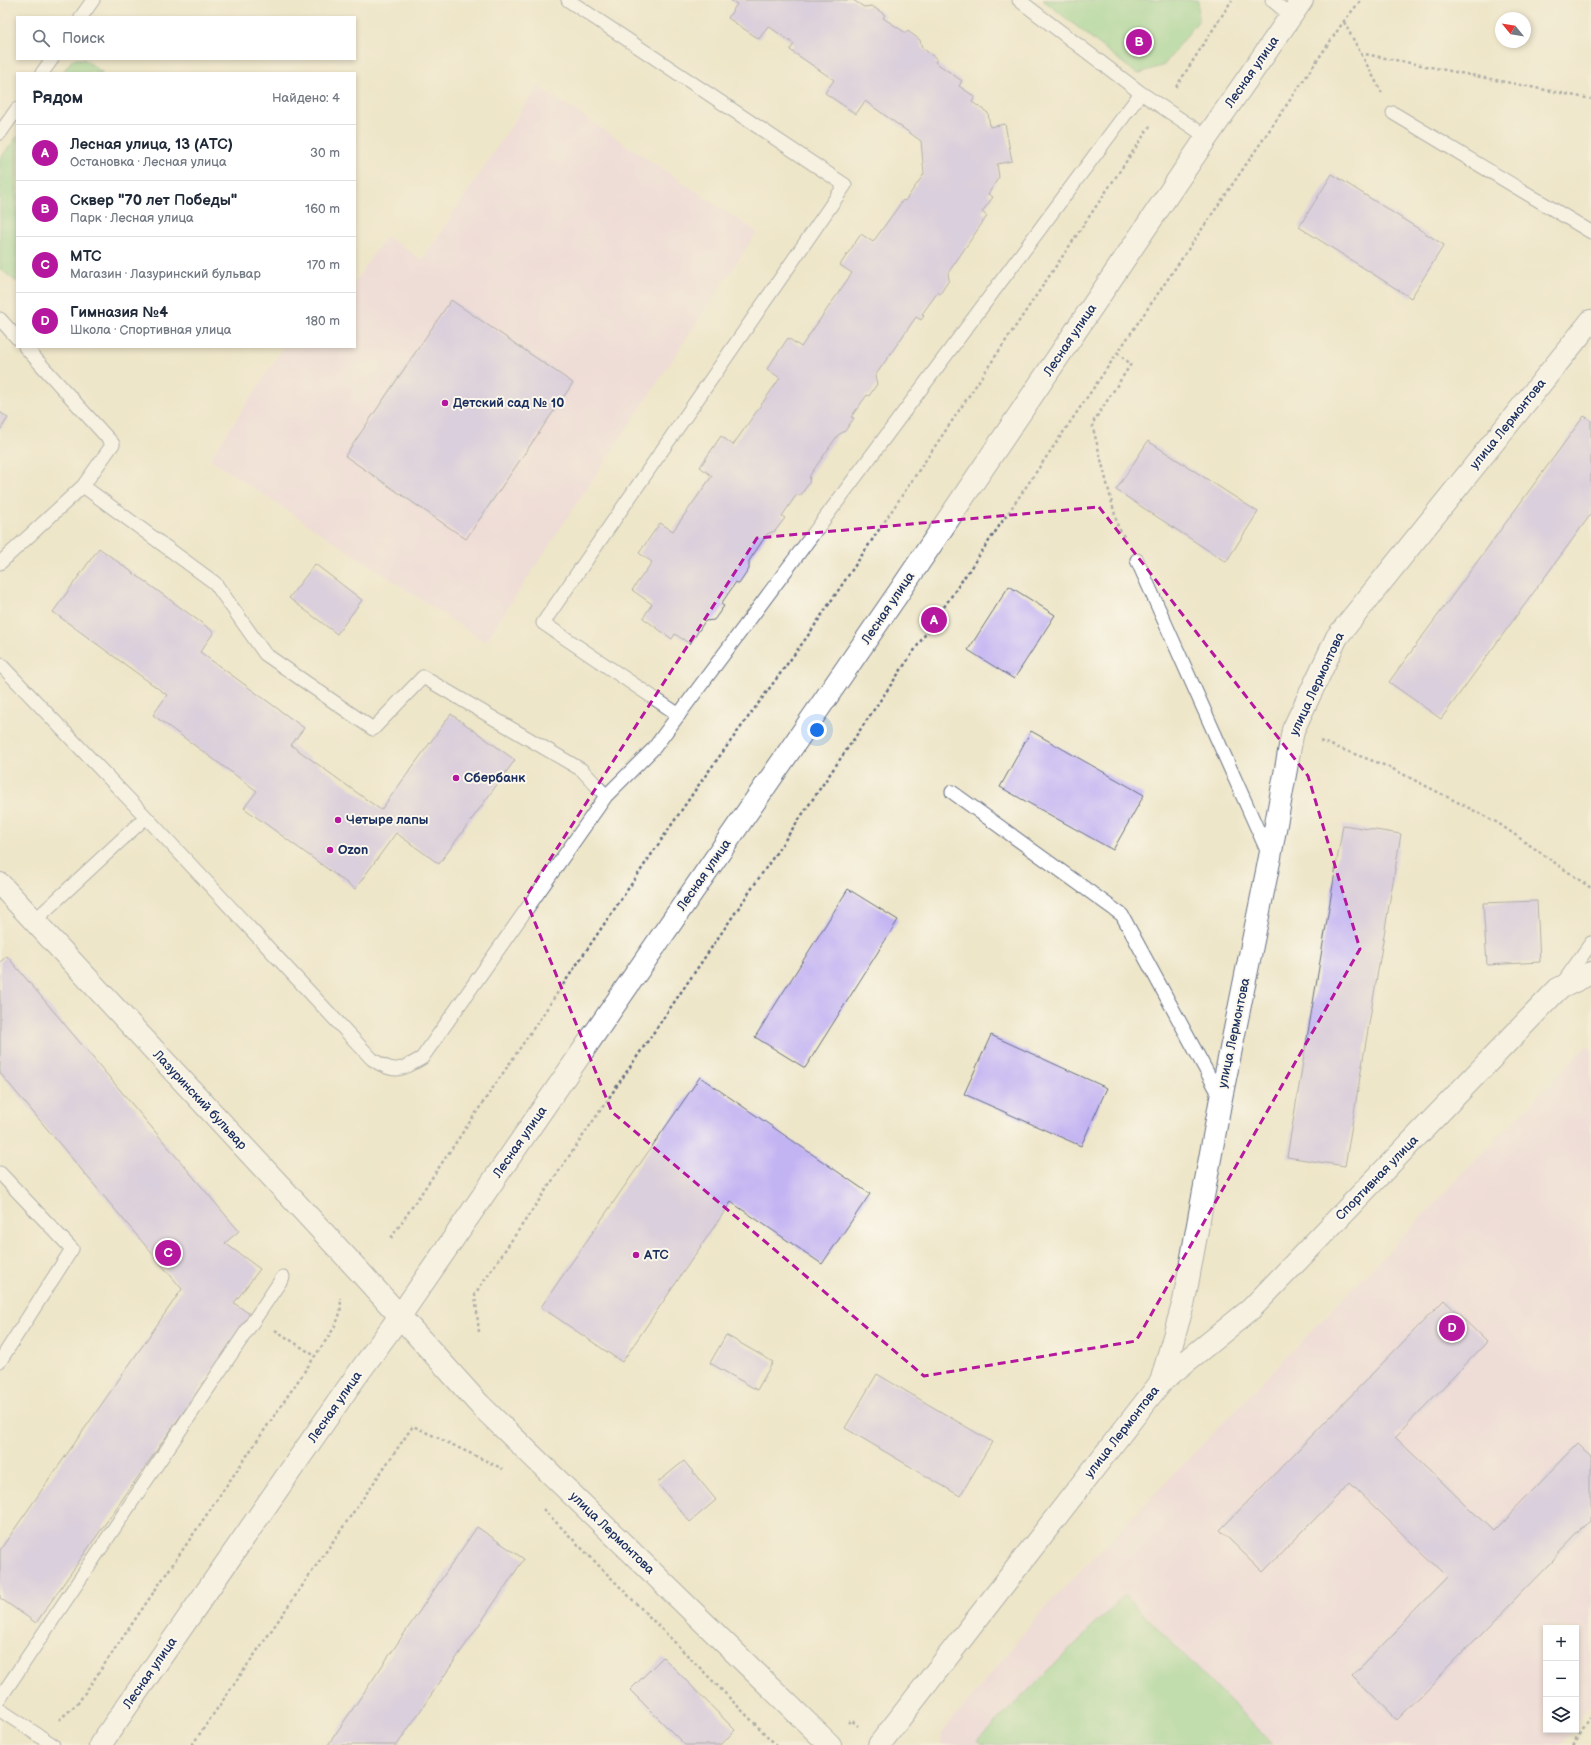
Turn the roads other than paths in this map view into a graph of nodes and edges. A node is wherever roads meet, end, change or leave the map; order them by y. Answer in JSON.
{"nodes":[{"id":1,"x":93,"y":0,"type":"edge"},
{"id":2,"x":568,"y":0,"type":"edge"},
{"id":3,"x":1019,"y":0,"type":"edge"},
{"id":4,"x":1272,"y":0,"type":"edge"},
{"id":5,"x":1297,"y":8,"type":"edge"},
{"id":6,"x":82,"y":16,"type":"edge"},
{"id":7,"x":51,"y":60,"type":"edge"},
{"id":8,"x":43,"y":72,"type":"edge"},
{"id":9,"x":1141,"y":93,"type":"junction"},
{"id":10,"x":16,"y":110,"type":"edge"},
{"id":11,"x":1393,"y":113,"type":"road end"},
{"id":12,"x":0,"y":134,"type":"edge"},
{"id":13,"x":1207,"y":137,"type":"junction"},
{"id":14,"x":1591,"y":232,"type":"edge"},
{"id":15,"x":0,"y":319,"type":"edge"},
{"id":16,"x":1591,"y":321,"type":"edge"},
{"id":17,"x":16,"y":337,"type":"edge"},
{"id":18,"x":26,"y":348,"type":"edge"},
{"id":19,"x":83,"y":486,"type":"junction"},
{"id":20,"x":1137,"y":560,"type":"road end"},
{"id":21,"x":0,"y":563,"type":"edge"},
{"id":22,"x":0,"y":664,"type":"edge"},
{"id":23,"x":679,"y":716,"type":"junction"},
{"id":24,"x":952,"y":792,"type":"dead end"},
{"id":25,"x":606,"y":796,"type":"junction"},
{"id":26,"x":146,"y":817,"type":"junction"},
{"id":27,"x":1270,"y":857,"type":"junction"},
{"id":28,"x":0,"y":884,"type":"edge"},
{"id":29,"x":34,"y":921,"type":"junction"},
{"id":30,"x":1591,"y":943,"type":"edge"},
{"id":31,"x":1591,"y":973,"type":"edge"},
{"id":32,"x":1558,"y":989,"type":"junction"},
{"id":33,"x":1221,"y":1098,"type":"junction"},
{"id":34,"x":0,"y":1173,"type":"edge"},
{"id":35,"x":283,"y":1277,"type":"dead end"},
{"id":36,"x":400,"y":1316,"type":"junction"},
{"id":37,"x":0,"y":1360,"type":"edge"},
{"id":38,"x":1161,"y":1382,"type":"junction"},
{"id":39,"x":0,"y":1698,"type":"edge"},
{"id":40,"x":0,"y":1710,"type":"edge"},
{"id":41,"x":52,"y":1745,"type":"edge"},
{"id":42,"x":100,"y":1745,"type":"edge"},
{"id":43,"x":830,"y":1745,"type":"edge"},
{"id":44,"x":879,"y":1745,"type":"edge"}],
"edges":[{"from":1,"to":6,"type":"lane"},
{"from":2,"to":23,"type":"lane"},
{"from":3,"to":9,"type":"lane"},
{"from":4,"to":5,"type":"lane"},
{"from":5,"to":13,"type":"street","name":"Лесная улица"},
{"from":7,"to":8,"type":"lane"},
{"from":9,"to":13,"type":"lane"},
{"from":9,"to":23,"type":"lane"},
{"from":10,"to":12,"type":"lane"},
{"from":11,"to":14,"type":"lane"},
{"from":13,"to":36,"type":"street","name":"Лесная улица"},
{"from":15,"to":17,"type":"lane"},
{"from":16,"to":27,"type":"street","name":"улица Лермонтова"},
{"from":18,"to":19,"type":"lane"},
{"from":19,"to":21,"type":"lane"},
{"from":19,"to":25,"type":"lane"},
{"from":20,"to":27,"type":"lane"},
{"from":22,"to":26,"type":"lane"},
{"from":23,"to":25,"type":"lane"},
{"from":24,"to":33,"type":"lane"},
{"from":25,"to":26,"type":"lane"},
{"from":26,"to":29,"type":"lane"},
{"from":27,"to":33,"type":"street","name":"улица Лермонтова"},
{"from":28,"to":29,"type":"street","name":"Лазуринский бульвар"},
{"from":29,"to":36,"type":"street","name":"Лазуринский бульвар"},
{"from":30,"to":32,"type":"lane"},
{"from":31,"to":32,"type":"street","name":"Спортивная улица"},
{"from":32,"to":38,"type":"street","name":"Спортивная улица"},
{"from":33,"to":38,"type":"street","name":"улица Лермонтова"},
{"from":34,"to":37,"type":"lane"},
{"from":35,"to":39,"type":"lane"},
{"from":36,"to":42,"type":"street","name":"Лесная улица"},
{"from":36,"to":43,"type":"street","name":"улица Лермонтова"},
{"from":38,"to":44,"type":"street","name":"улица Лермонтова"},
{"from":40,"to":41,"type":"lane"}]}
